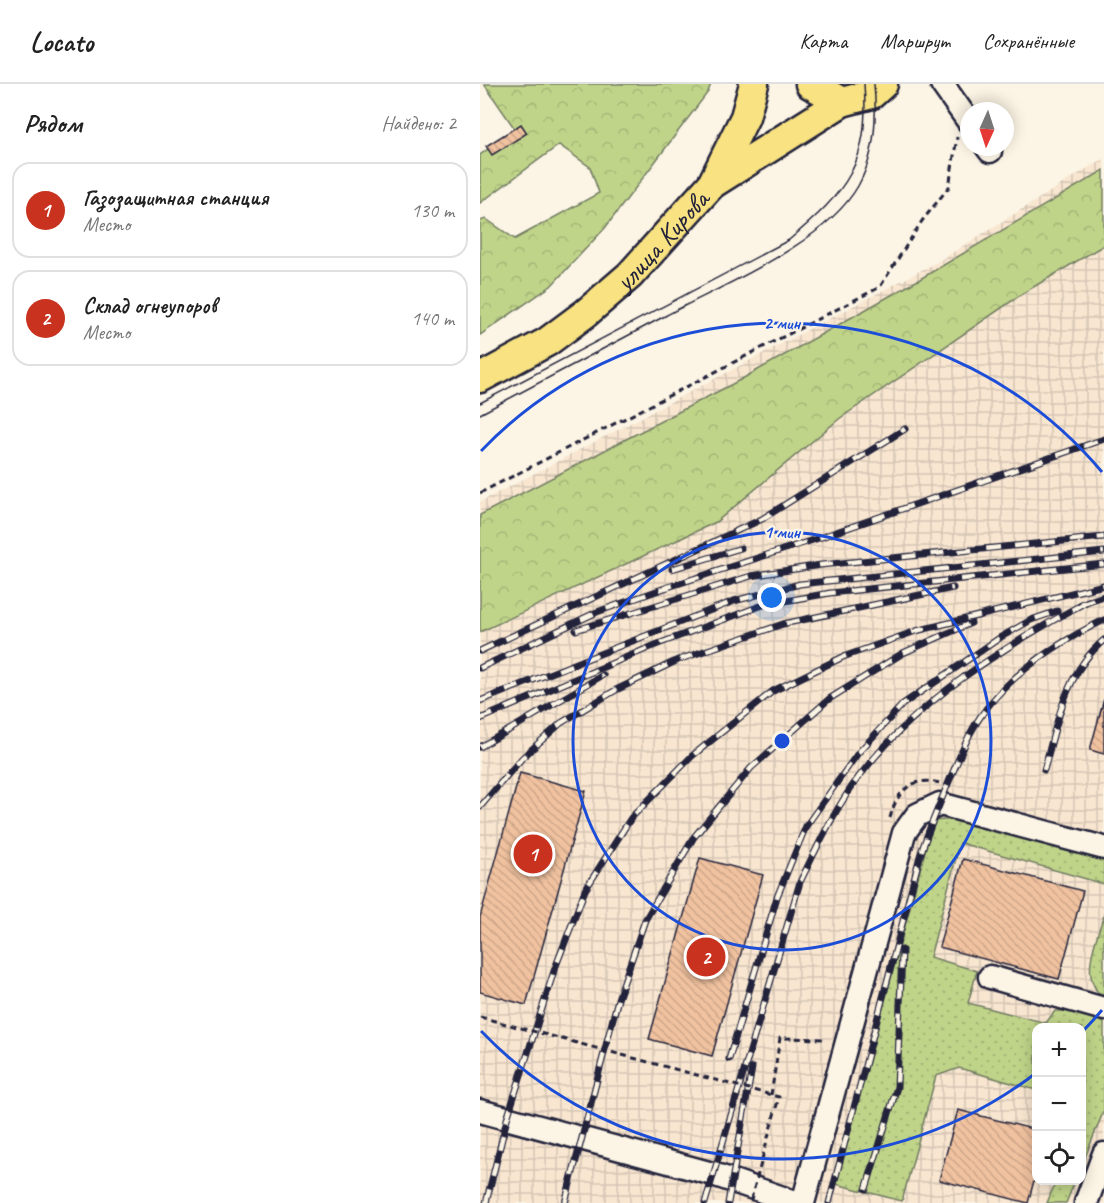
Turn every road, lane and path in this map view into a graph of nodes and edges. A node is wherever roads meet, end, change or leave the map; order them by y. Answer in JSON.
{"nodes":[{"id":1,"x":754,"y":84,"type":"edge"},
{"id":2,"x":810,"y":84,"type":"edge"},
{"id":3,"x":883,"y":84,"type":"edge"},
{"id":4,"x":942,"y":84,"type":"edge"},
{"id":5,"x":842,"y":102,"type":"junction"},
{"id":6,"x":960,"y":110,"type":"edge"},
{"id":7,"x":960,"y":139,"type":"edge"},
{"id":8,"x":712,"y":184,"type":"junction"},
{"id":9,"x":480,"y":378,"type":"edge"},
{"id":10,"x":480,"y":493,"type":"edge"},
{"id":11,"x":1104,"y":848,"type":"edge"},
{"id":12,"x":990,"y":977,"type":"dead end"},
{"id":13,"x":1104,"y":1009,"type":"edge"},
{"id":14,"x":480,"y":1017,"type":"edge"},
{"id":15,"x":826,"y":1039,"type":"dead end"},
{"id":16,"x":771,"y":1095,"type":"junction"},
{"id":17,"x":480,"y":1111,"type":"edge"},
{"id":18,"x":1104,"y":1154,"type":"edge"},
{"id":19,"x":750,"y":1203,"type":"edge"},
{"id":20,"x":797,"y":1203,"type":"edge"},
{"id":21,"x":803,"y":1203,"type":"edge"},
{"id":22,"x":1086,"y":1203,"type":"edge"}],
"edges":[{"from":1,"to":8,"type":"main road"},
{"from":2,"to":5,"type":"main road"},
{"from":3,"to":5,"type":"main road","name":"улица Кирова"},
{"from":4,"to":6,"type":"lane"},
{"from":5,"to":8,"type":"main road","name":"улица Кирова"},
{"from":7,"to":10,"type":"path"},
{"from":8,"to":9,"type":"main road","name":"улица Кирова"},
{"from":11,"to":21,"type":"lane"},
{"from":12,"to":13,"type":"lane"},
{"from":14,"to":16,"type":"path","bridge":true},
{"from":15,"to":16,"type":"path"},
{"from":16,"to":19,"type":"path","bridge":true},
{"from":17,"to":20,"type":"lane"},
{"from":18,"to":22,"type":"lane"}]}
